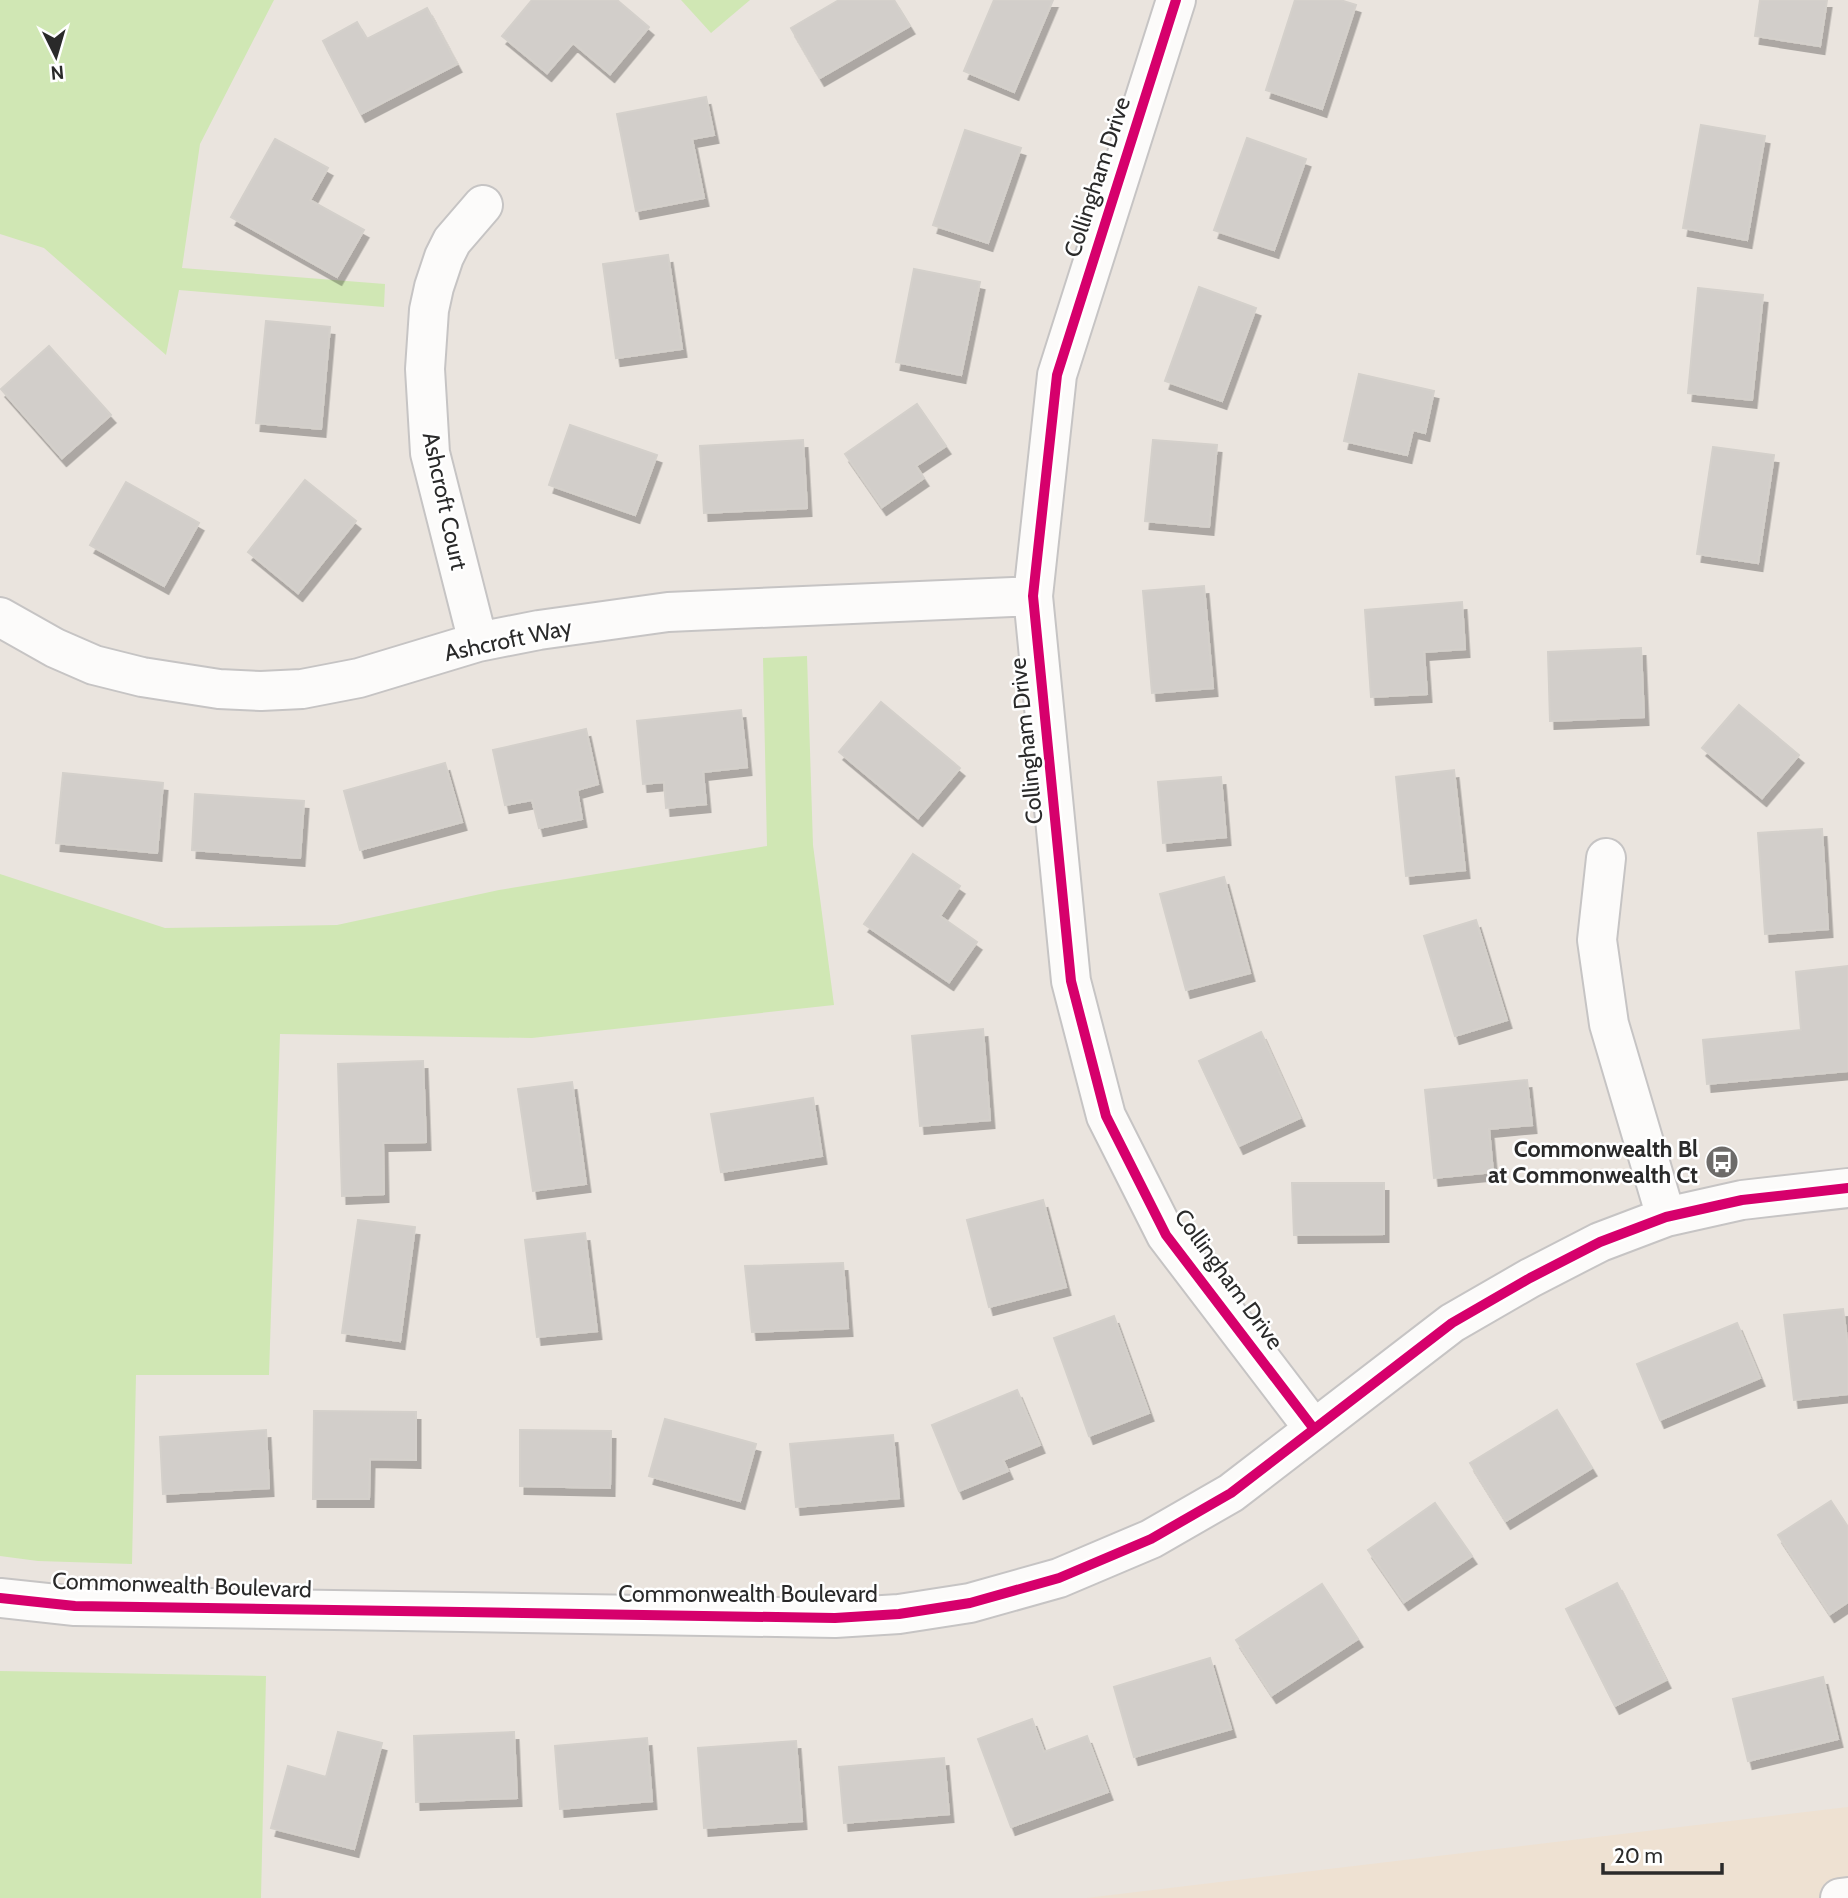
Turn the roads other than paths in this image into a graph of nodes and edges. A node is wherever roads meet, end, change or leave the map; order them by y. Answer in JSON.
{"nodes":[{"id":1,"x":1176,"y":0,"type":"edge"},
{"id":2,"x":484,"y":205,"type":"dead end"},
{"id":3,"x":1033,"y":596,"type":"junction"},
{"id":4,"x":0,"y":617,"type":"edge"},
{"id":5,"x":478,"y":642,"type":"junction"},
{"id":6,"x":1606,"y":858,"type":"dead end"},
{"id":7,"x":1848,"y":1188,"type":"edge"},
{"id":8,"x":1666,"y":1217,"type":"junction"},
{"id":9,"x":1314,"y":1429,"type":"junction"},
{"id":10,"x":0,"y":1598,"type":"edge"},
{"id":11,"x":1848,"y":1897,"type":"edge"},
{"id":12,"x":1840,"y":1898,"type":"edge"}],
"edges":[{"from":1,"to":3,"type":"street","name":"Collingham Drive"},
{"from":2,"to":5,"type":"street","name":"Ashcroft Court"},
{"from":3,"to":5,"type":"street","name":"Ashcroft Way"},
{"from":3,"to":9,"type":"street","name":"Collingham Drive"},
{"from":4,"to":5,"type":"street","name":"Ashcroft Way"},
{"from":6,"to":8,"type":"street"},
{"from":7,"to":8,"type":"street","name":"Commonwealth Boulevard"},
{"from":8,"to":9,"type":"street","name":"Commonwealth Boulevard"},
{"from":9,"to":10,"type":"street","name":"Commonwealth Boulevard"},
{"from":11,"to":12,"type":"street"}]}
